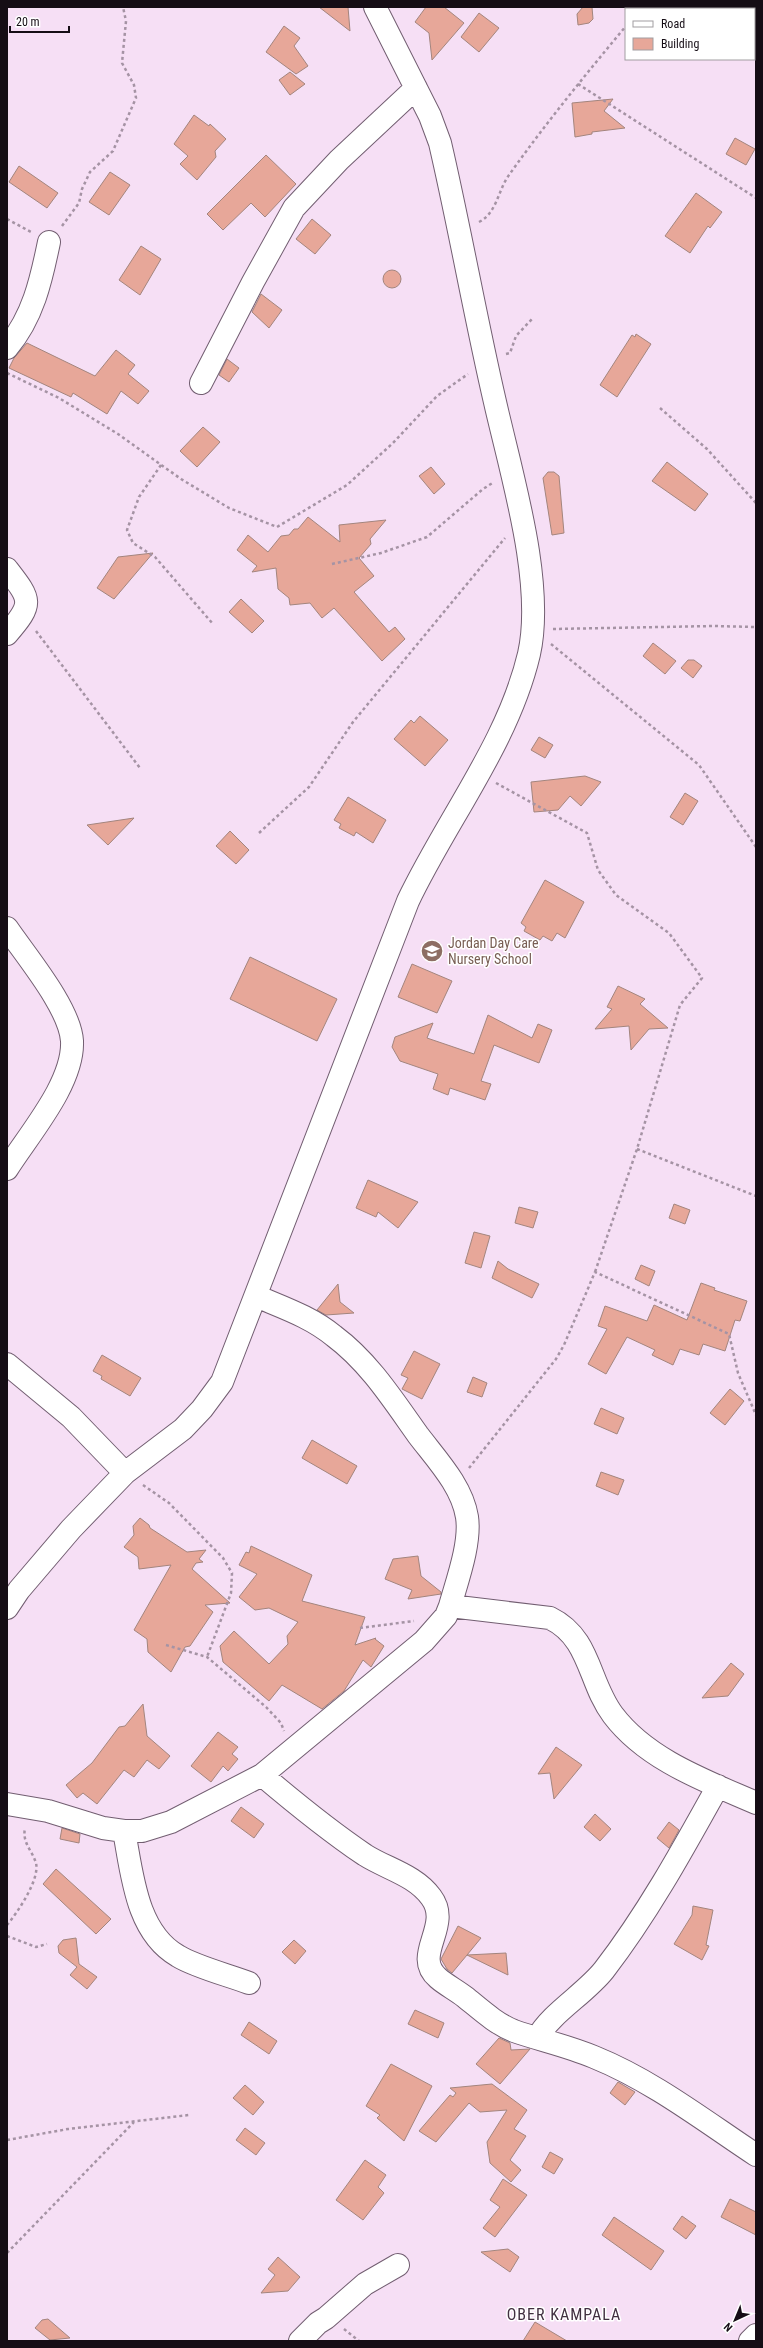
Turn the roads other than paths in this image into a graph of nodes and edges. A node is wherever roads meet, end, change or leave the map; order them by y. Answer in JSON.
{"nodes":[{"id":1,"x":375,"y":7,"type":"edge"},
{"id":2,"x":416,"y":88,"type":"junction"},
{"id":3,"x":49,"y":242,"type":"road end"},
{"id":4,"x":7,"y":348,"type":"edge"},
{"id":5,"x":201,"y":383,"type":"dead end"},
{"id":6,"x":7,"y":569,"type":"edge"},
{"id":7,"x":7,"y":634,"type":"edge"},
{"id":8,"x":7,"y":928,"type":"edge"},
{"id":9,"x":7,"y":1169,"type":"edge"},
{"id":10,"x":256,"y":1296,"type":"junction"},
{"id":11,"x":7,"y":1364,"type":"edge"},
{"id":12,"x":125,"y":1472,"type":"junction"},
{"id":13,"x":450,"y":1606,"type":"junction"},
{"id":14,"x":7,"y":1608,"type":"edge"},
{"id":15,"x":262,"y":1775,"type":"junction"},
{"id":16,"x":718,"y":1786,"type":"junction"},
{"id":17,"x":756,"y":1803,"type":"edge"},
{"id":18,"x":7,"y":1804,"type":"edge"},
{"id":19,"x":124,"y":1831,"type":"junction"},
{"id":20,"x":249,"y":1983,"type":"dead end"},
{"id":21,"x":538,"y":2037,"type":"junction"},
{"id":22,"x":756,"y":2155,"type":"edge"},
{"id":23,"x":398,"y":2265,"type":"dead end"},
{"id":24,"x":756,"y":2335,"type":"edge"},
{"id":25,"x":300,"y":2341,"type":"edge"},
{"id":26,"x":750,"y":2341,"type":"edge"}],
"edges":[{"from":1,"to":2,"type":"street"},
{"from":2,"to":5,"type":"street"},
{"from":2,"to":10,"type":"street"},
{"from":3,"to":4,"type":"street"},
{"from":6,"to":7,"type":"street"},
{"from":8,"to":9,"type":"street"},
{"from":10,"to":12,"type":"street"},
{"from":10,"to":13,"type":"street"},
{"from":11,"to":12,"type":"street"},
{"from":12,"to":14,"type":"street"},
{"from":13,"to":15,"type":"street"},
{"from":13,"to":16,"type":"street"},
{"from":15,"to":19,"type":"street"},
{"from":15,"to":21,"type":"street"},
{"from":16,"to":17,"type":"street"},
{"from":16,"to":21,"type":"street"},
{"from":18,"to":19,"type":"street"},
{"from":19,"to":20,"type":"street"},
{"from":21,"to":22,"type":"street"},
{"from":23,"to":25,"type":"street"},
{"from":24,"to":26,"type":"street"}]}
